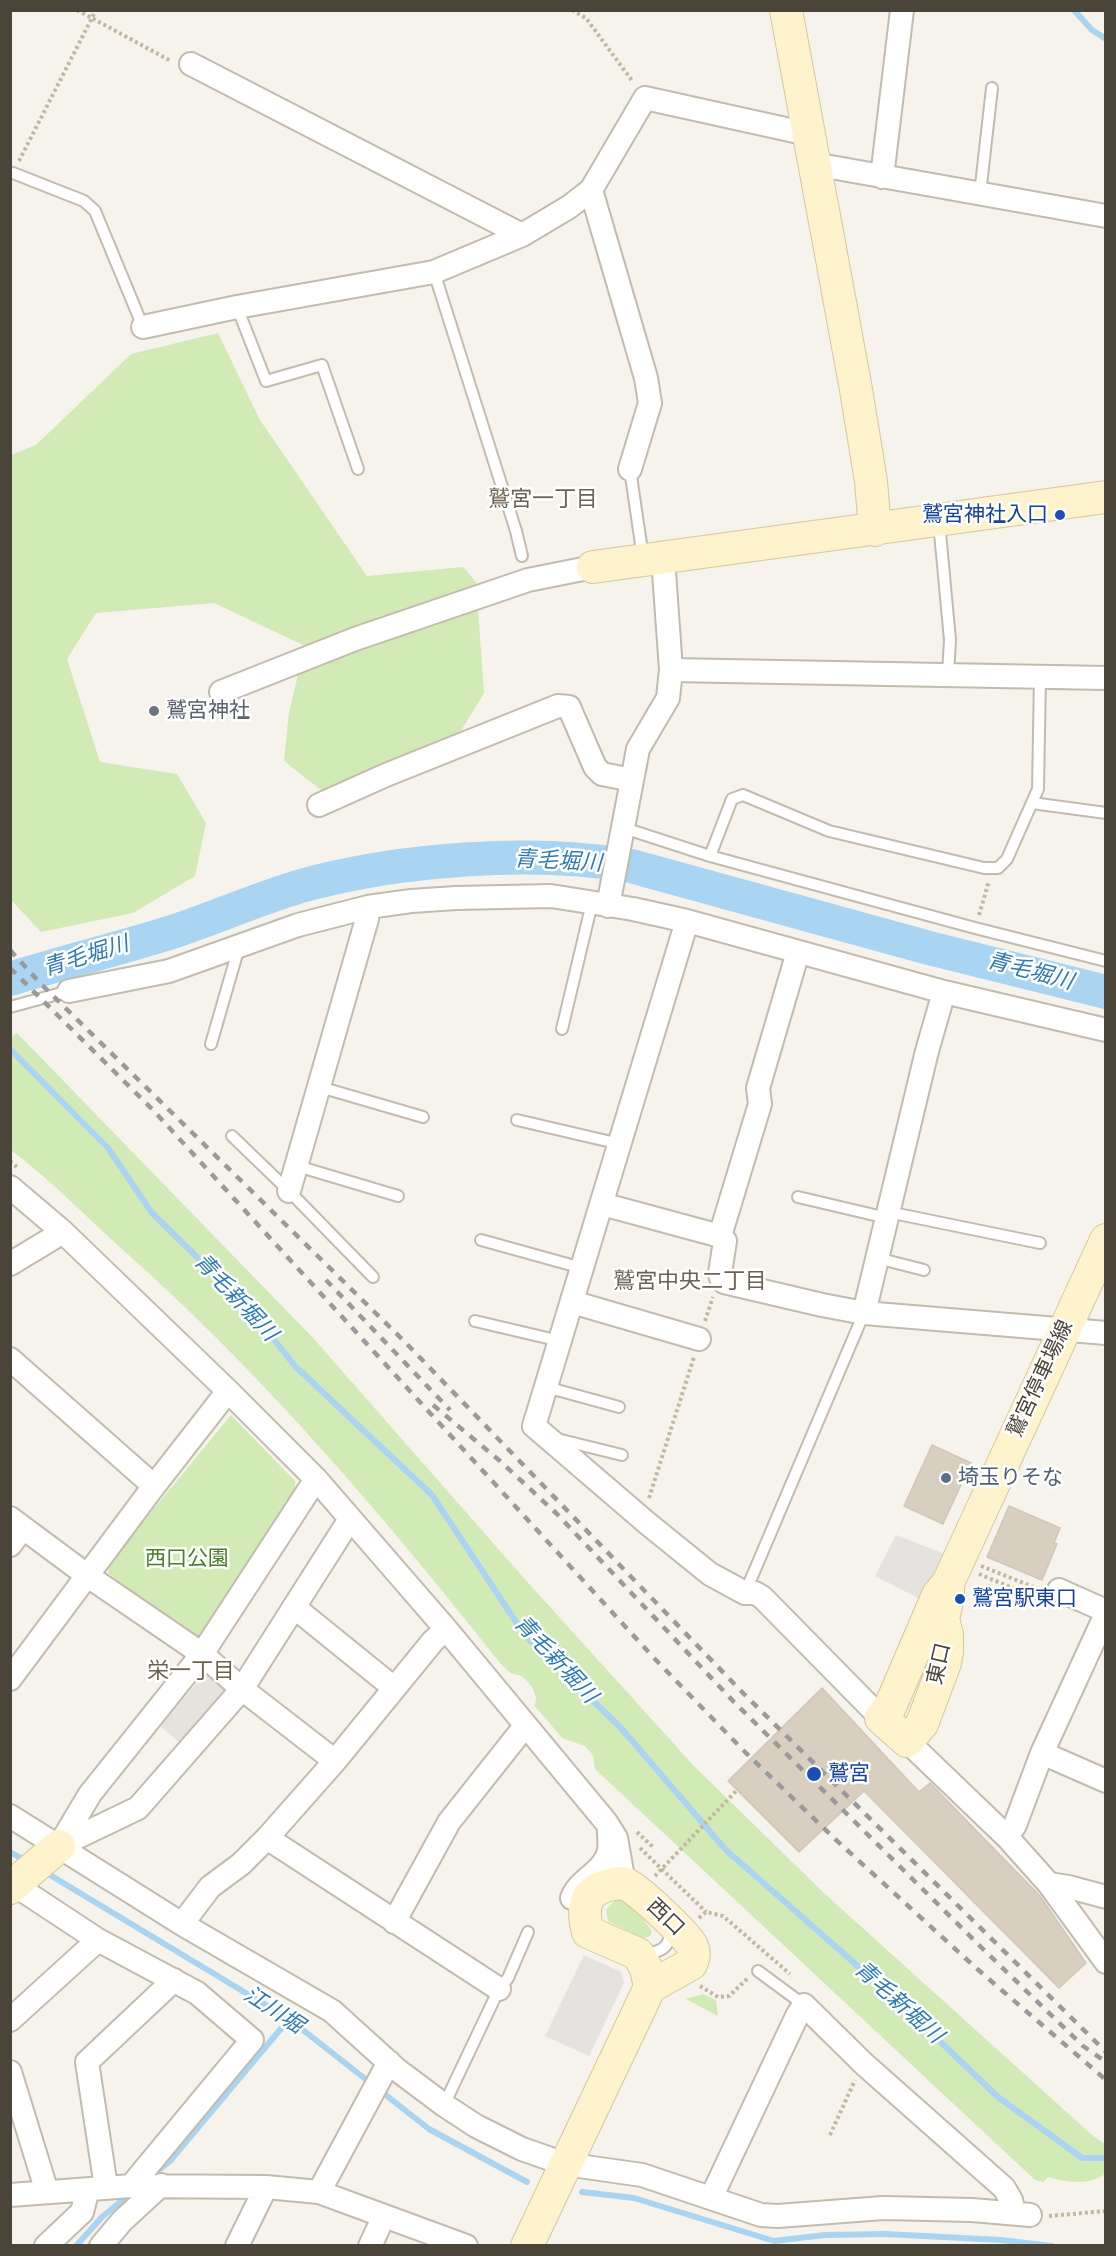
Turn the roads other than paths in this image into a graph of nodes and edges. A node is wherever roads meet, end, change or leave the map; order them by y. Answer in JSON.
{"nodes":[{"id":1,"x":786,"y":10,"type":"edge"},
{"id":2,"x":902,"y":10,"type":"edge"},
{"id":3,"x":191,"y":64,"type":"road end"},
{"id":4,"x":992,"y":88,"type":"dead end"},
{"id":5,"x":808,"y":134,"type":"junction"},
{"id":6,"x":814,"y":164,"type":"junction"},
{"id":7,"x":13,"y":173,"type":"road end"},
{"id":8,"x":882,"y":177,"type":"junction"},
{"id":9,"x":591,"y":190,"type":"junction"},
{"id":10,"x":980,"y":194,"type":"junction"},
{"id":11,"x":1106,"y":216,"type":"edge"},
{"id":12,"x":522,"y":235,"type":"junction"},
{"id":13,"x":434,"y":272,"type":"junction"},
{"id":14,"x":237,"y":307,"type":"junction"},
{"id":15,"x":142,"y":327,"type":"joint"},
{"id":16,"x":358,"y":469,"type":"dead end"},
{"id":17,"x":630,"y":469,"type":"joint"},
{"id":18,"x":1106,"y":497,"type":"edge"},
{"id":19,"x":939,"y":521,"type":"junction"},
{"id":20,"x":875,"y":530,"type":"junction"},
{"id":21,"x":522,"y":556,"type":"dead end"},
{"id":22,"x":653,"y":559,"type":"junction"},
{"id":23,"x":593,"y":567,"type":"joint"},
{"id":24,"x":671,"y":670,"type":"junction"},
{"id":25,"x":948,"y":674,"type":"junction"},
{"id":26,"x":1040,"y":676,"type":"junction"},
{"id":27,"x":1106,"y":678,"type":"edge"},
{"id":28,"x":221,"y":692,"type":"dead end"},
{"id":29,"x":632,"y":780,"type":"junction"},
{"id":30,"x":1032,"y":803,"type":"junction"},
{"id":31,"x":319,"y":805,"type":"dead end"},
{"id":32,"x":1106,"y":813,"type":"edge"},
{"id":33,"x":623,"y":833,"type":"junction"},
{"id":34,"x":710,"y":856,"type":"junction"},
{"id":35,"x":604,"y":901,"type":"junction"},
{"id":36,"x":368,"y":907,"type":"junction"},
{"id":37,"x":687,"y":921,"type":"junction"},
{"id":38,"x":236,"y":946,"type":"junction"},
{"id":39,"x":798,"y":952,"type":"junction"},
{"id":40,"x":1106,"y":961,"type":"edge"},
{"id":41,"x":69,"y":991,"type":"joint"},
{"id":42,"x":944,"y":992,"type":"junction"},
{"id":43,"x":10,"y":1007,"type":"edge"},
{"id":44,"x":562,"y":1029,"type":"dead end"},
{"id":45,"x":1106,"y":1030,"type":"edge"},
{"id":46,"x":211,"y":1044,"type":"dead end"},
{"id":47,"x":320,"y":1087,"type":"junction"},
{"id":48,"x":423,"y":1116,"type":"dead end"},
{"id":49,"x":517,"y":1120,"type":"dead end"},
{"id":50,"x":232,"y":1136,"type":"dead end"},
{"id":51,"x":620,"y":1144,"type":"junction"},
{"id":52,"x":297,"y":1166,"type":"junction"},
{"id":53,"x":10,"y":1187,"type":"edge"},
{"id":54,"x":289,"y":1191,"type":"junction"},
{"id":55,"x":398,"y":1196,"type":"dead end"},
{"id":56,"x":798,"y":1197,"type":"dead end"},
{"id":57,"x":602,"y":1204,"type":"junction"},
{"id":58,"x":887,"y":1215,"type":"junction"},
{"id":59,"x":63,"y":1232,"type":"junction"},
{"id":60,"x":720,"y":1236,"type":"junction"},
{"id":61,"x":482,"y":1240,"type":"dead end"},
{"id":62,"x":1106,"y":1240,"type":"edge"},
{"id":63,"x":1040,"y":1242,"type":"dead end"},
{"id":64,"x":877,"y":1258,"type":"junction"},
{"id":65,"x":10,"y":1264,"type":"edge"},
{"id":66,"x":582,"y":1268,"type":"junction"},
{"id":67,"x":924,"y":1270,"type":"dead end"},
{"id":68,"x":372,"y":1277,"type":"dead end"},
{"id":69,"x":572,"y":1302,"type":"junction"},
{"id":70,"x":864,"y":1313,"type":"junction"},
{"id":71,"x":475,"y":1321,"type":"dead end"},
{"id":72,"x":1064,"y":1329,"type":"junction"},
{"id":73,"x":1106,"y":1333,"type":"edge"},
{"id":74,"x":699,"y":1339,"type":"road end"},
{"id":75,"x":560,"y":1341,"type":"junction"},
{"id":76,"x":12,"y":1363,"type":"edge"},
{"id":77,"x":546,"y":1387,"type":"junction"},
{"id":78,"x":228,"y":1391,"type":"junction"},
{"id":79,"x":619,"y":1407,"type":"dead end"},
{"id":80,"x":548,"y":1437,"type":"junction"},
{"id":81,"x":622,"y":1455,"type":"dead end"},
{"id":82,"x":316,"y":1479,"type":"junction"},
{"id":83,"x":154,"y":1486,"type":"junction"},
{"id":84,"x":350,"y":1519,"type":"junction"},
{"id":85,"x":15,"y":1530,"type":"edge"},
{"id":86,"x":88,"y":1576,"type":"junction"},
{"id":87,"x":961,"y":1578,"type":"junction"},
{"id":88,"x":745,"y":1593,"type":"junction"},
{"id":89,"x":1055,"y":1597,"type":"road end"},
{"id":90,"x":294,"y":1607,"type":"junction"},
{"id":91,"x":1106,"y":1612,"type":"edge"},
{"id":92,"x":446,"y":1629,"type":"junction"},
{"id":93,"x":202,"y":1654,"type":"junction"},
{"id":94,"x":13,"y":1671,"type":"edge"},
{"id":95,"x":899,"y":1684,"type":"junction"},
{"id":96,"x":394,"y":1688,"type":"junction"},
{"id":97,"x":242,"y":1689,"type":"junction"},
{"id":98,"x":932,"y":1695,"type":"junction"},
{"id":99,"x":881,"y":1718,"type":"junction"},
{"id":100,"x":525,"y":1726,"type":"junction"},
{"id":101,"x":907,"y":1741,"type":"junction"},
{"id":102,"x":1042,"y":1753,"type":"junction"},
{"id":103,"x":335,"y":1761,"type":"junction"},
{"id":104,"x":1106,"y":1781,"type":"edge"},
{"id":105,"x":10,"y":1816,"type":"edge"},
{"id":106,"x":609,"y":1827,"type":"junction"},
{"id":107,"x":1007,"y":1837,"type":"junction"},
{"id":108,"x":267,"y":1838,"type":"junction"},
{"id":109,"x":59,"y":1846,"type":"junction"},
{"id":110,"x":624,"y":1883,"type":"junction"},
{"id":111,"x":1049,"y":1884,"type":"junction"},
{"id":112,"x":12,"y":1885,"type":"edge"},
{"id":113,"x":1106,"y":1897,"type":"edge"},
{"id":114,"x":669,"y":1920,"type":"junction"},
{"id":115,"x":394,"y":1922,"type":"junction"},
{"id":116,"x":182,"y":1924,"type":"junction"},
{"id":117,"x":528,"y":1932,"type":"dead end"},
{"id":118,"x":588,"y":1932,"type":"junction"},
{"id":119,"x":98,"y":1940,"type":"junction"},
{"id":120,"x":638,"y":1954,"type":"junction"},
{"id":121,"x":1106,"y":1962,"type":"edge"},
{"id":122,"x":754,"y":1972,"type":"road end"},
{"id":123,"x":174,"y":1980,"type":"junction"},
{"id":124,"x":650,"y":1987,"type":"junction"},
{"id":125,"x":499,"y":1989,"type":"junction"},
{"id":126,"x":804,"y":2006,"type":"junction"},
{"id":127,"x":10,"y":2020,"type":"edge"},
{"id":128,"x":389,"y":2062,"type":"junction"},
{"id":129,"x":10,"y":2072,"type":"edge"},
{"id":130,"x":444,"y":2105,"type":"junction"},
{"id":131,"x":565,"y":2164,"type":"junction"},
{"id":132,"x":131,"y":2186,"type":"junction"},
{"id":133,"x":161,"y":2186,"type":"junction"},
{"id":134,"x":266,"y":2187,"type":"junction"},
{"id":135,"x":97,"y":2188,"type":"junction"},
{"id":136,"x":47,"y":2192,"type":"junction"},
{"id":137,"x":319,"y":2192,"type":"junction"},
{"id":138,"x":10,"y":2195,"type":"edge"},
{"id":139,"x":711,"y":2198,"type":"junction"},
{"id":140,"x":384,"y":2216,"type":"junction"},
{"id":141,"x":46,"y":2246,"type":"edge"},
{"id":142,"x":101,"y":2246,"type":"edge"},
{"id":143,"x":237,"y":2246,"type":"edge"},
{"id":144,"x":370,"y":2246,"type":"edge"},
{"id":145,"x":466,"y":2246,"type":"edge"},
{"id":146,"x":526,"y":2246,"type":"edge"}],
"edges":[{"from":1,"to":5,"type":"street"},
{"from":2,"to":8,"type":"street"},
{"from":3,"to":12,"type":"street"},
{"from":4,"to":10,"type":"lane"},
{"from":5,"to":6,"type":"street"},
{"from":5,"to":9,"type":"street"},
{"from":6,"to":8,"type":"street"},
{"from":6,"to":20,"type":"street"},
{"from":7,"to":15,"type":"lane"},
{"from":8,"to":10,"type":"street"},
{"from":9,"to":12,"type":"street"},
{"from":9,"to":17,"type":"street"},
{"from":10,"to":11,"type":"street"},
{"from":12,"to":13,"type":"street"},
{"from":13,"to":14,"type":"street"},
{"from":13,"to":21,"type":"lane"},
{"from":14,"to":15,"type":"street"},
{"from":14,"to":16,"type":"lane"},
{"from":17,"to":22,"type":"lane"},
{"from":18,"to":19,"type":"street"},
{"from":19,"to":20,"type":"street"},
{"from":19,"to":25,"type":"lane"},
{"from":20,"to":22,"type":"street"},
{"from":22,"to":23,"type":"street"},
{"from":22,"to":24,"type":"street"},
{"from":23,"to":28,"type":"street"},
{"from":24,"to":25,"type":"street"},
{"from":24,"to":29,"type":"street"},
{"from":25,"to":26,"type":"street"},
{"from":26,"to":27,"type":"street"},
{"from":26,"to":30,"type":"lane"},
{"from":29,"to":31,"type":"street"},
{"from":29,"to":33,"type":"street"},
{"from":30,"to":32,"type":"lane"},
{"from":30,"to":34,"type":"lane"},
{"from":33,"to":34,"type":"lane"},
{"from":33,"to":35,"type":"street"},
{"from":34,"to":40,"type":"lane"},
{"from":35,"to":36,"type":"street"},
{"from":35,"to":37,"type":"street"},
{"from":35,"to":44,"type":"lane"},
{"from":36,"to":38,"type":"street"},
{"from":36,"to":47,"type":"street"},
{"from":37,"to":39,"type":"street"},
{"from":37,"to":51,"type":"street"},
{"from":38,"to":41,"type":"street"},
{"from":38,"to":46,"type":"lane"},
{"from":39,"to":42,"type":"street"},
{"from":39,"to":60,"type":"street"},
{"from":41,"to":43,"type":"lane"},
{"from":42,"to":45,"type":"street"},
{"from":42,"to":58,"type":"street"},
{"from":47,"to":48,"type":"lane"},
{"from":47,"to":52,"type":"street"},
{"from":49,"to":51,"type":"lane"},
{"from":50,"to":54,"type":"lane"},
{"from":51,"to":57,"type":"street"},
{"from":52,"to":54,"type":"street"},
{"from":52,"to":55,"type":"lane"},
{"from":53,"to":59,"type":"street"},
{"from":54,"to":68,"type":"lane"},
{"from":56,"to":58,"type":"lane"},
{"from":57,"to":60,"type":"street"},
{"from":57,"to":66,"type":"street"},
{"from":58,"to":63,"type":"lane"},
{"from":58,"to":64,"type":"street"},
{"from":59,"to":65,"type":"street"},
{"from":59,"to":78,"type":"street"},
{"from":60,"to":70,"type":"street"},
{"from":61,"to":66,"type":"lane"},
{"from":62,"to":72,"type":"street","name":"鷲宮停車場線"},
{"from":64,"to":67,"type":"lane"},
{"from":64,"to":70,"type":"street"},
{"from":66,"to":69,"type":"street"},
{"from":69,"to":74,"type":"street"},
{"from":69,"to":75,"type":"street"},
{"from":70,"to":72,"type":"street"},
{"from":70,"to":88,"type":"lane"},
{"from":71,"to":75,"type":"lane"},
{"from":72,"to":73,"type":"street"},
{"from":72,"to":87,"type":"street","name":"鷲宮停車場線"},
{"from":75,"to":77,"type":"street"},
{"from":76,"to":83,"type":"street"},
{"from":77,"to":79,"type":"lane"},
{"from":77,"to":80,"type":"street"},
{"from":78,"to":82,"type":"street"},
{"from":78,"to":83,"type":"street"},
{"from":80,"to":81,"type":"lane"},
{"from":80,"to":88,"type":"street"},
{"from":82,"to":84,"type":"street"},
{"from":82,"to":93,"type":"street"},
{"from":83,"to":86,"type":"street"},
{"from":84,"to":90,"type":"street"},
{"from":84,"to":92,"type":"street"},
{"from":85,"to":86,"type":"street"},
{"from":86,"to":93,"type":"street"},
{"from":86,"to":94,"type":"street"},
{"from":87,"to":95,"type":"street","name":"東口"},
{"from":87,"to":98,"type":"street","name":"東口"},
{"from":88,"to":99,"type":"street"},
{"from":89,"to":91,"type":"street"},
{"from":90,"to":96,"type":"street"},
{"from":90,"to":97,"type":"street"},
{"from":91,"to":102,"type":"street"},
{"from":92,"to":96,"type":"street"},
{"from":92,"to":100,"type":"street"},
{"from":93,"to":97,"type":"street"},
{"from":93,"to":109,"type":"street"},
{"from":95,"to":98,"type":"street"},
{"from":95,"to":99,"type":"street","name":"東口"},
{"from":96,"to":103,"type":"street"},
{"from":97,"to":103,"type":"street"},
{"from":97,"to":109,"type":"street"},
{"from":98,"to":101,"type":"street","name":"東口"},
{"from":99,"to":101,"type":"street"},
{"from":100,"to":106,"type":"street"},
{"from":100,"to":115,"type":"street"},
{"from":101,"to":107,"type":"street"},
{"from":102,"to":104,"type":"street"},
{"from":102,"to":107,"type":"street"},
{"from":103,"to":108,"type":"street"},
{"from":105,"to":109,"type":"street"},
{"from":106,"to":110,"type":"street"},
{"from":106,"to":118,"type":"street"},
{"from":107,"to":111,"type":"street"},
{"from":108,"to":115,"type":"street"},
{"from":108,"to":116,"type":"street"},
{"from":109,"to":112,"type":"street"},
{"from":109,"to":116,"type":"street"},
{"from":110,"to":114,"type":"street","name":"西口"},
{"from":110,"to":118,"type":"street"},
{"from":111,"to":113,"type":"street"},
{"from":111,"to":121,"type":"street"},
{"from":112,"to":119,"type":"street"},
{"from":114,"to":120,"type":"lane"},
{"from":114,"to":124,"type":"street","name":"西口"},
{"from":115,"to":125,"type":"street"},
{"from":116,"to":128,"type":"street"},
{"from":117,"to":125,"type":"lane"},
{"from":118,"to":120,"type":"street"},
{"from":119,"to":123,"type":"street"},
{"from":119,"to":127,"type":"street"},
{"from":120,"to":124,"type":"street"},
{"from":122,"to":126,"type":"lane"},
{"from":123,"to":132,"type":"street"},
{"from":123,"to":135,"type":"street"},
{"from":124,"to":131,"type":"street"},
{"from":125,"to":130,"type":"lane"},
{"from":126,"to":139,"type":"street"},
{"from":126,"to":139,"type":"street"},
{"from":128,"to":130,"type":"street"},
{"from":128,"to":137,"type":"street"},
{"from":129,"to":136,"type":"street"},
{"from":130,"to":131,"type":"street"},
{"from":131,"to":139,"type":"street"},
{"from":131,"to":146,"type":"street"},
{"from":132,"to":133,"type":"street"},
{"from":132,"to":135,"type":"street"},
{"from":133,"to":134,"type":"street"},
{"from":133,"to":142,"type":"street"},
{"from":134,"to":137,"type":"street"},
{"from":134,"to":143,"type":"street"},
{"from":135,"to":136,"type":"street"},
{"from":135,"to":141,"type":"street"},
{"from":136,"to":138,"type":"street"},
{"from":137,"to":140,"type":"street"},
{"from":140,"to":144,"type":"street"},
{"from":140,"to":145,"type":"street"}]}
